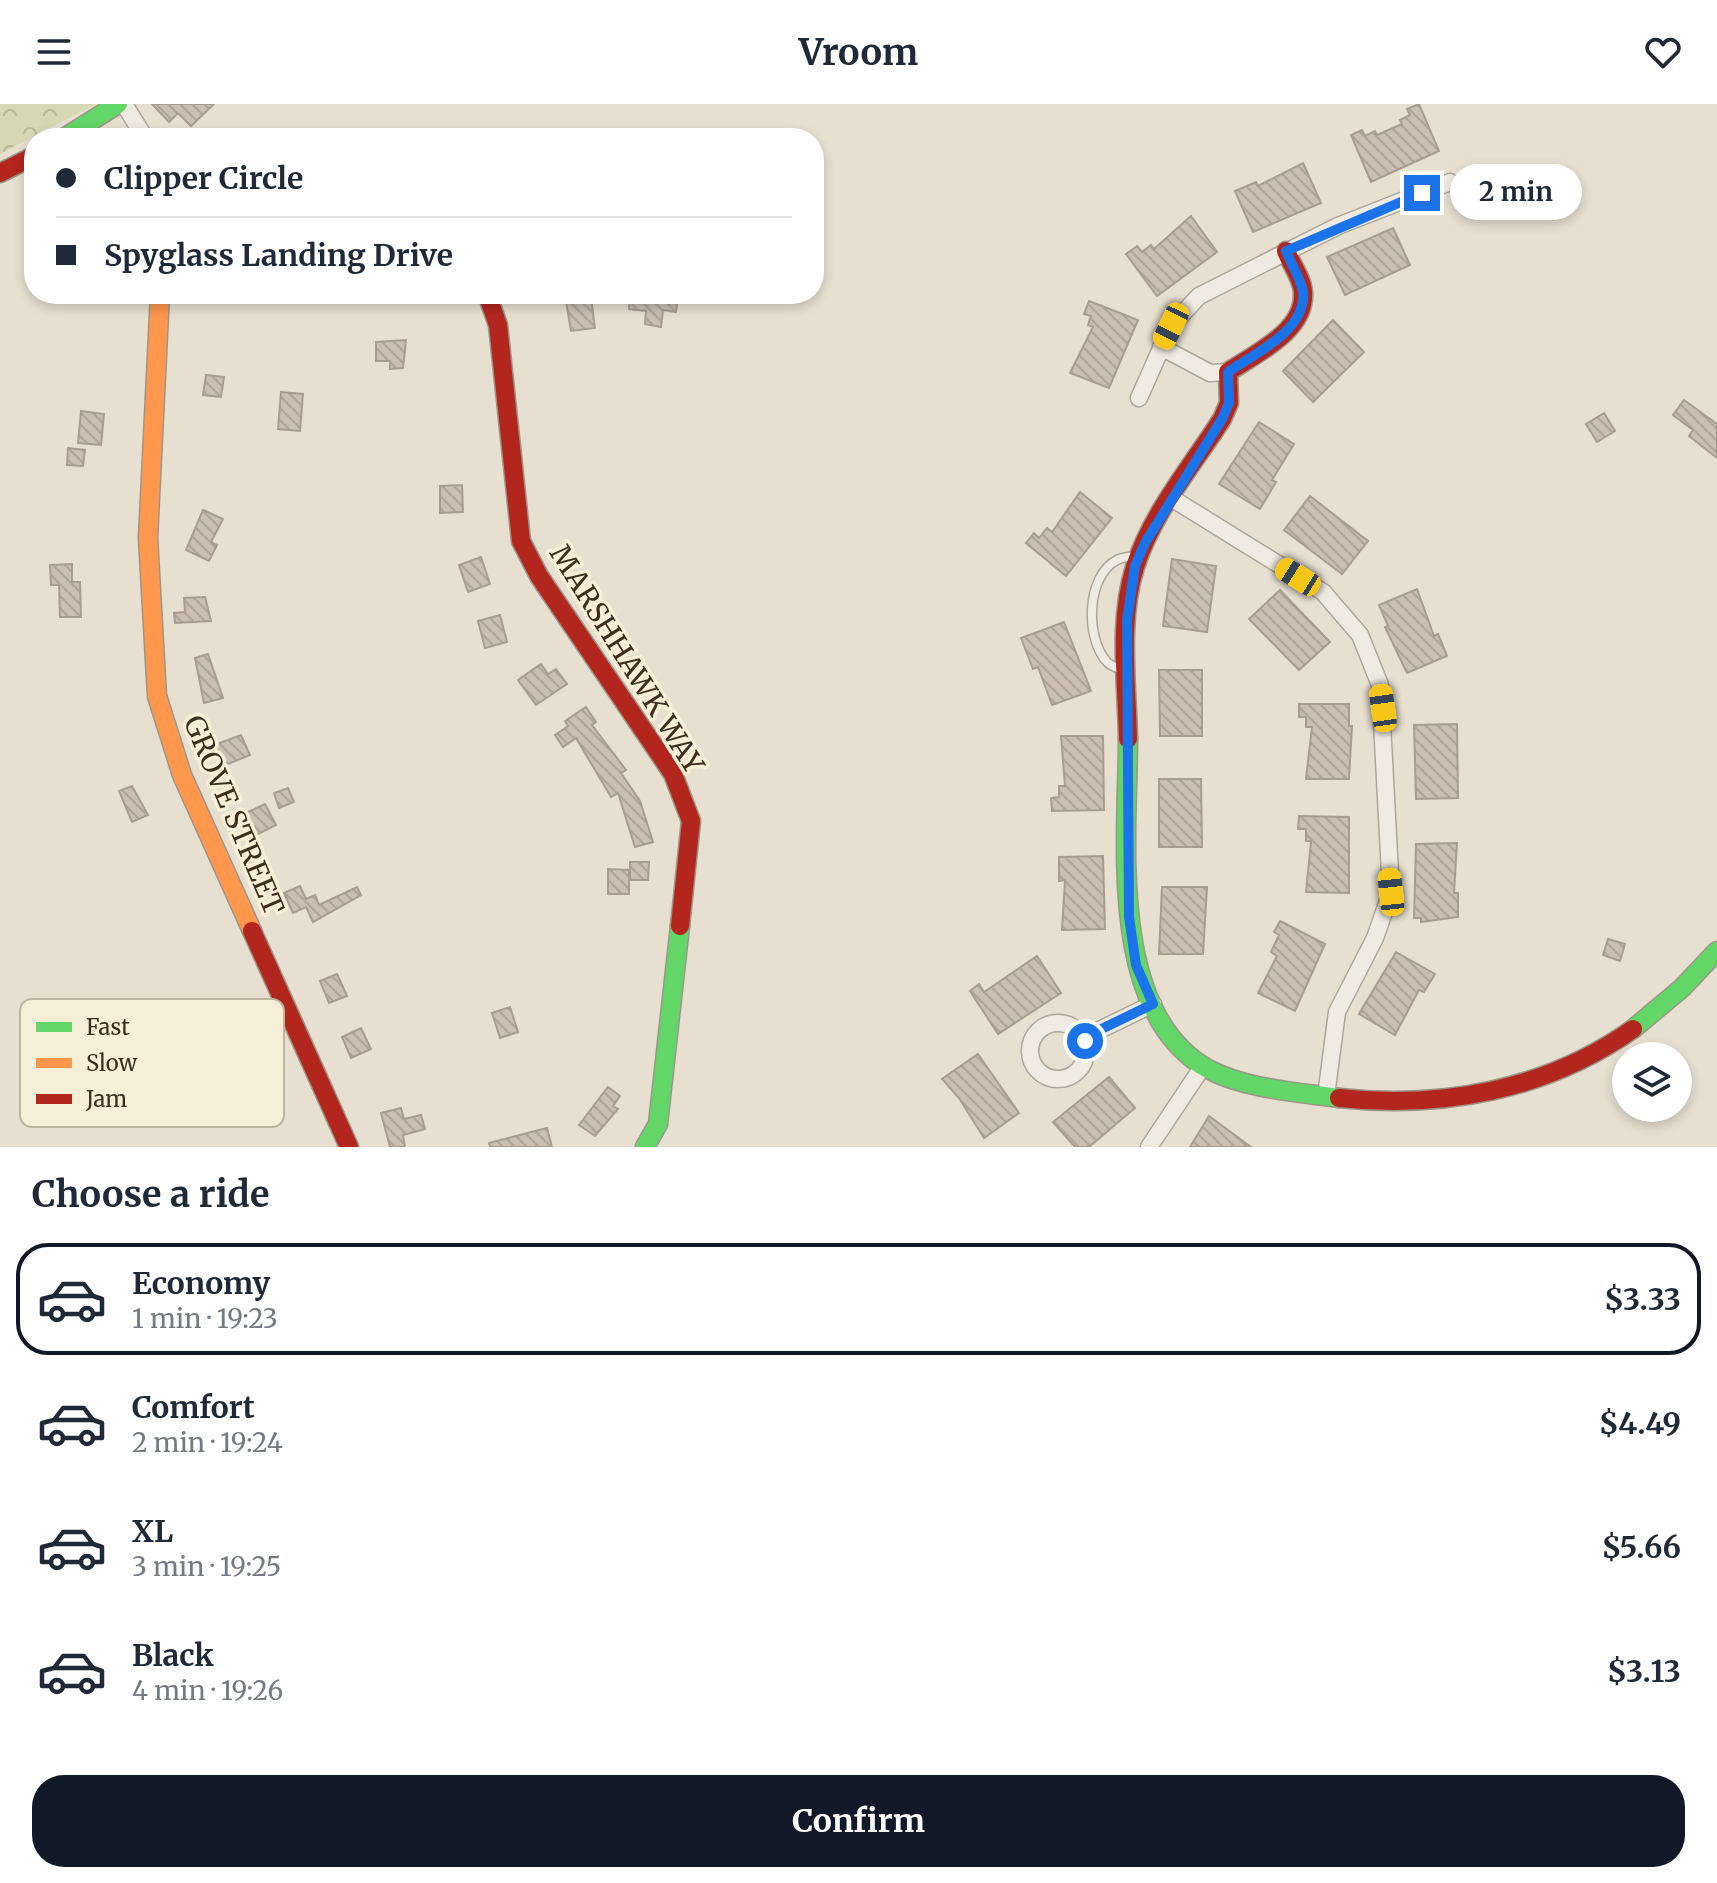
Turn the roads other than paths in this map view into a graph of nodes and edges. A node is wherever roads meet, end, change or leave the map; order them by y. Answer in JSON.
{"nodes":[{"id":1,"x":121,"y":104,"type":"edge"},
{"id":2,"x":81,"y":128,"type":"edge"},
{"id":3,"x":138,"y":128,"type":"edge"},
{"id":4,"x":24,"y":161,"type":"edge"},
{"id":5,"x":0,"y":173,"type":"edge"},
{"id":6,"x":1450,"y":182,"type":"dead end"},
{"id":7,"x":1286,"y":251,"type":"junction"},
{"id":8,"x":160,"y":304,"type":"edge"},
{"id":9,"x":491,"y":304,"type":"edge"},
{"id":10,"x":1161,"y":347,"type":"junction"},
{"id":11,"x":1228,"y":372,"type":"junction"},
{"id":12,"x":1139,"y":398,"type":"dead end"},
{"id":13,"x":1173,"y":499,"type":"junction"},
{"id":14,"x":1140,"y":555,"type":"junction"},
{"id":15,"x":1128,"y":673,"type":"junction"},
{"id":16,"x":1717,"y":951,"type":"edge"},
{"id":17,"x":283,"y":999,"type":"edge"},
{"id":18,"x":284,"y":1002,"type":"edge"},
{"id":19,"x":1153,"y":1004,"type":"junction"},
{"id":20,"x":1083,"y":1038,"type":"dead end"},
{"id":21,"x":1203,"y":1066,"type":"junction"},
{"id":22,"x":1326,"y":1096,"type":"junction"},
{"id":23,"x":349,"y":1147,"type":"edge"},
{"id":24,"x":645,"y":1147,"type":"edge"},
{"id":25,"x":1149,"y":1147,"type":"edge"}],
"edges":[{"from":1,"to":2,"type":"street"},
{"from":1,"to":3,"type":"street"},
{"from":4,"to":5,"type":"street"},
{"from":6,"to":7,"type":"street"},
{"from":7,"to":10,"type":"street"},
{"from":7,"to":11,"type":"street"},
{"from":8,"to":17,"type":"street","name":"GROVE STREET"},
{"from":9,"to":24,"type":"street","name":"MARSHHAWK WAY"},
{"from":10,"to":11,"type":"street"},
{"from":10,"to":12,"type":"street"},
{"from":11,"to":13,"type":"street"},
{"from":13,"to":14,"type":"street"},
{"from":13,"to":22,"type":"street"},
{"from":14,"to":15,"type":"street"},
{"from":14,"to":15,"type":"lane"},
{"from":15,"to":19,"type":"street"},
{"from":16,"to":22,"type":"street"},
{"from":18,"to":23,"type":"street","name":"GROVE STREET"},
{"from":19,"to":20,"type":"street"},
{"from":19,"to":21,"type":"street"},
{"from":21,"to":22,"type":"street"},
{"from":21,"to":25,"type":"street"}]}
